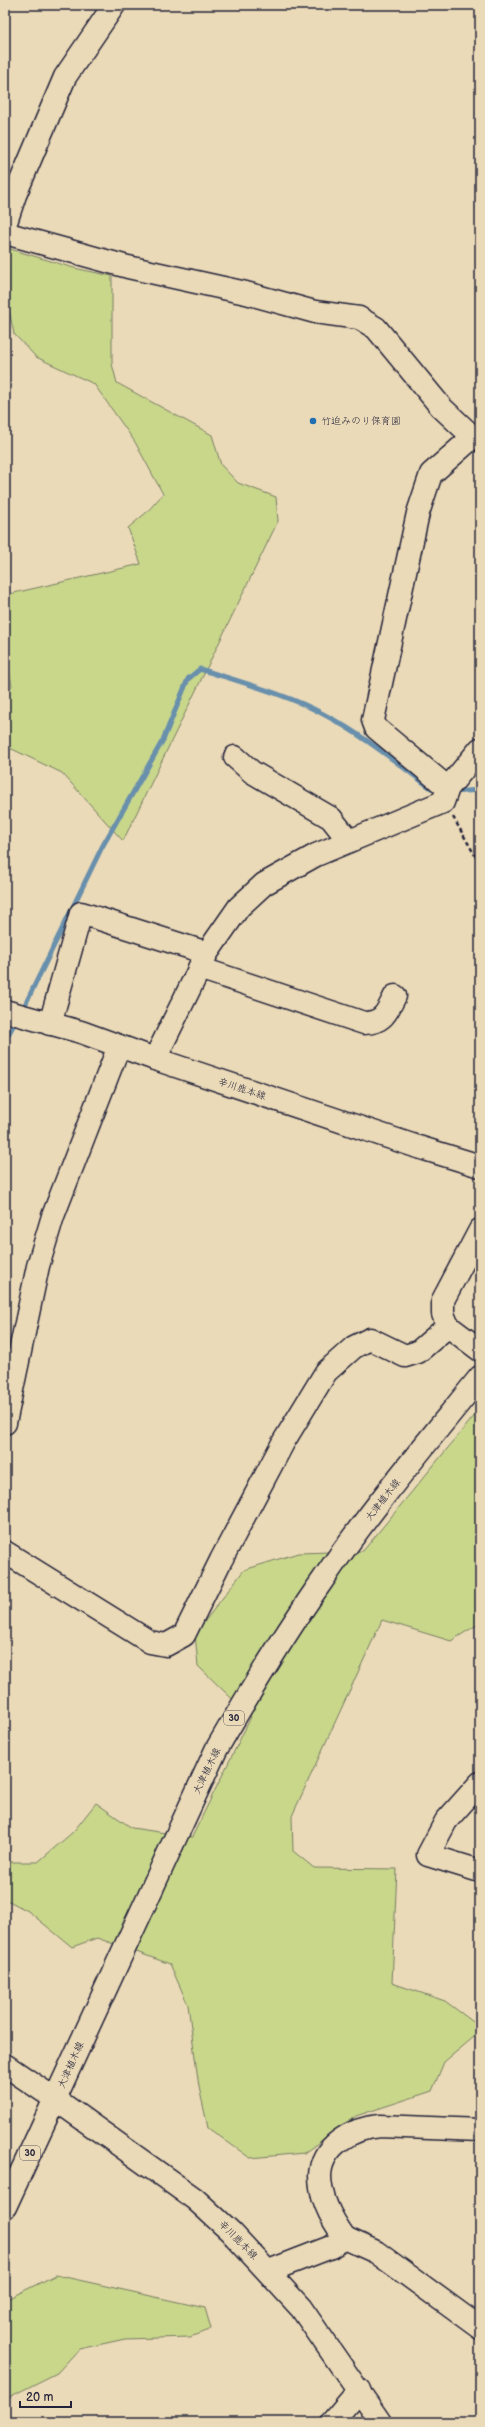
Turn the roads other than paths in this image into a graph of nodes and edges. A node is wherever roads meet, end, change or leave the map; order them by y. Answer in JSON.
{"nodes":[{"id":1,"x":114,"y":5,"type":"edge"},
{"id":2,"x":5,"y":225,"type":"edge"},
{"id":3,"x":5,"y":233,"type":"edge"},
{"id":4,"x":476,"y":437,"type":"edge"},
{"id":5,"x":480,"y":749,"type":"edge"},
{"id":6,"x":235,"y":757,"type":"dead end"},
{"id":7,"x":448,"y":788,"type":"junction"},
{"id":8,"x":349,"y":841,"type":"junction"},
{"id":9,"x":203,"y":960,"type":"junction"},
{"id":10,"x":395,"y":996,"type":"dead end"},
{"id":11,"x":13,"y":1014,"type":"edge"},
{"id":12,"x":50,"y":1024,"type":"junction"},
{"id":13,"x":119,"y":1046,"type":"junction"},
{"id":14,"x":155,"y":1059,"type":"junction"},
{"id":15,"x":480,"y":1166,"type":"edge"},
{"id":16,"x":480,"y":1230,"type":"edge"},
{"id":17,"x":448,"y":1326,"type":"junction"},
{"id":18,"x":480,"y":1350,"type":"edge"},
{"id":19,"x":479,"y":1380,"type":"edge"},
{"id":20,"x":5,"y":1423,"type":"edge"},
{"id":21,"x":5,"y":1552,"type":"edge"},
{"id":22,"x":480,"y":1783,"type":"edge"},
{"id":23,"x":480,"y":1871,"type":"edge"},
{"id":24,"x":5,"y":2065,"type":"edge"},
{"id":25,"x":56,"y":2099,"type":"junction"},
{"id":26,"x":480,"y":2130,"type":"edge"},
{"id":27,"x":5,"y":2207,"type":"edge"},
{"id":28,"x":345,"y":2238,"type":"junction"},
{"id":29,"x":269,"y":2271,"type":"junction"},
{"id":30,"x":480,"y":2328,"type":"edge"},
{"id":31,"x":359,"y":2390,"type":"junction"},
{"id":32,"x":332,"y":2422,"type":"edge"},
{"id":33,"x":380,"y":2422,"type":"edge"}],
"edges":[{"from":1,"to":2,"type":"street"},
{"from":3,"to":4,"type":"street"},
{"from":4,"to":7,"type":"street"},
{"from":5,"to":7,"type":"street"},
{"from":6,"to":8,"type":"street"},
{"from":7,"to":8,"type":"street"},
{"from":8,"to":9,"type":"street"},
{"from":9,"to":10,"type":"street"},
{"from":9,"to":12,"type":"street"},
{"from":9,"to":14,"type":"street"},
{"from":11,"to":12,"type":"street","name":"辛川鹿本線"},
{"from":12,"to":13,"type":"street","name":"辛川鹿本線"},
{"from":13,"to":14,"type":"street","name":"辛川鹿本線"},
{"from":13,"to":20,"type":"street"},
{"from":14,"to":15,"type":"street","name":"辛川鹿本線"},
{"from":16,"to":17,"type":"street"},
{"from":17,"to":18,"type":"street"},
{"from":17,"to":21,"type":"street"},
{"from":19,"to":25,"type":"street","name":"大津植木線","number":"30"},
{"from":22,"to":23,"type":"street"},
{"from":24,"to":25,"type":"street","name":"辛川鹿本線"},
{"from":25,"to":27,"type":"street","name":"大津植木線","number":"30"},
{"from":25,"to":29,"type":"street","name":"辛川鹿本線"},
{"from":26,"to":28,"type":"street"},
{"from":28,"to":29,"type":"street"},
{"from":28,"to":30,"type":"street"},
{"from":29,"to":31,"type":"street","name":"辛川鹿本線"},
{"from":31,"to":32,"type":"street"},
{"from":31,"to":33,"type":"street","name":"辛川鹿本線"}]}
